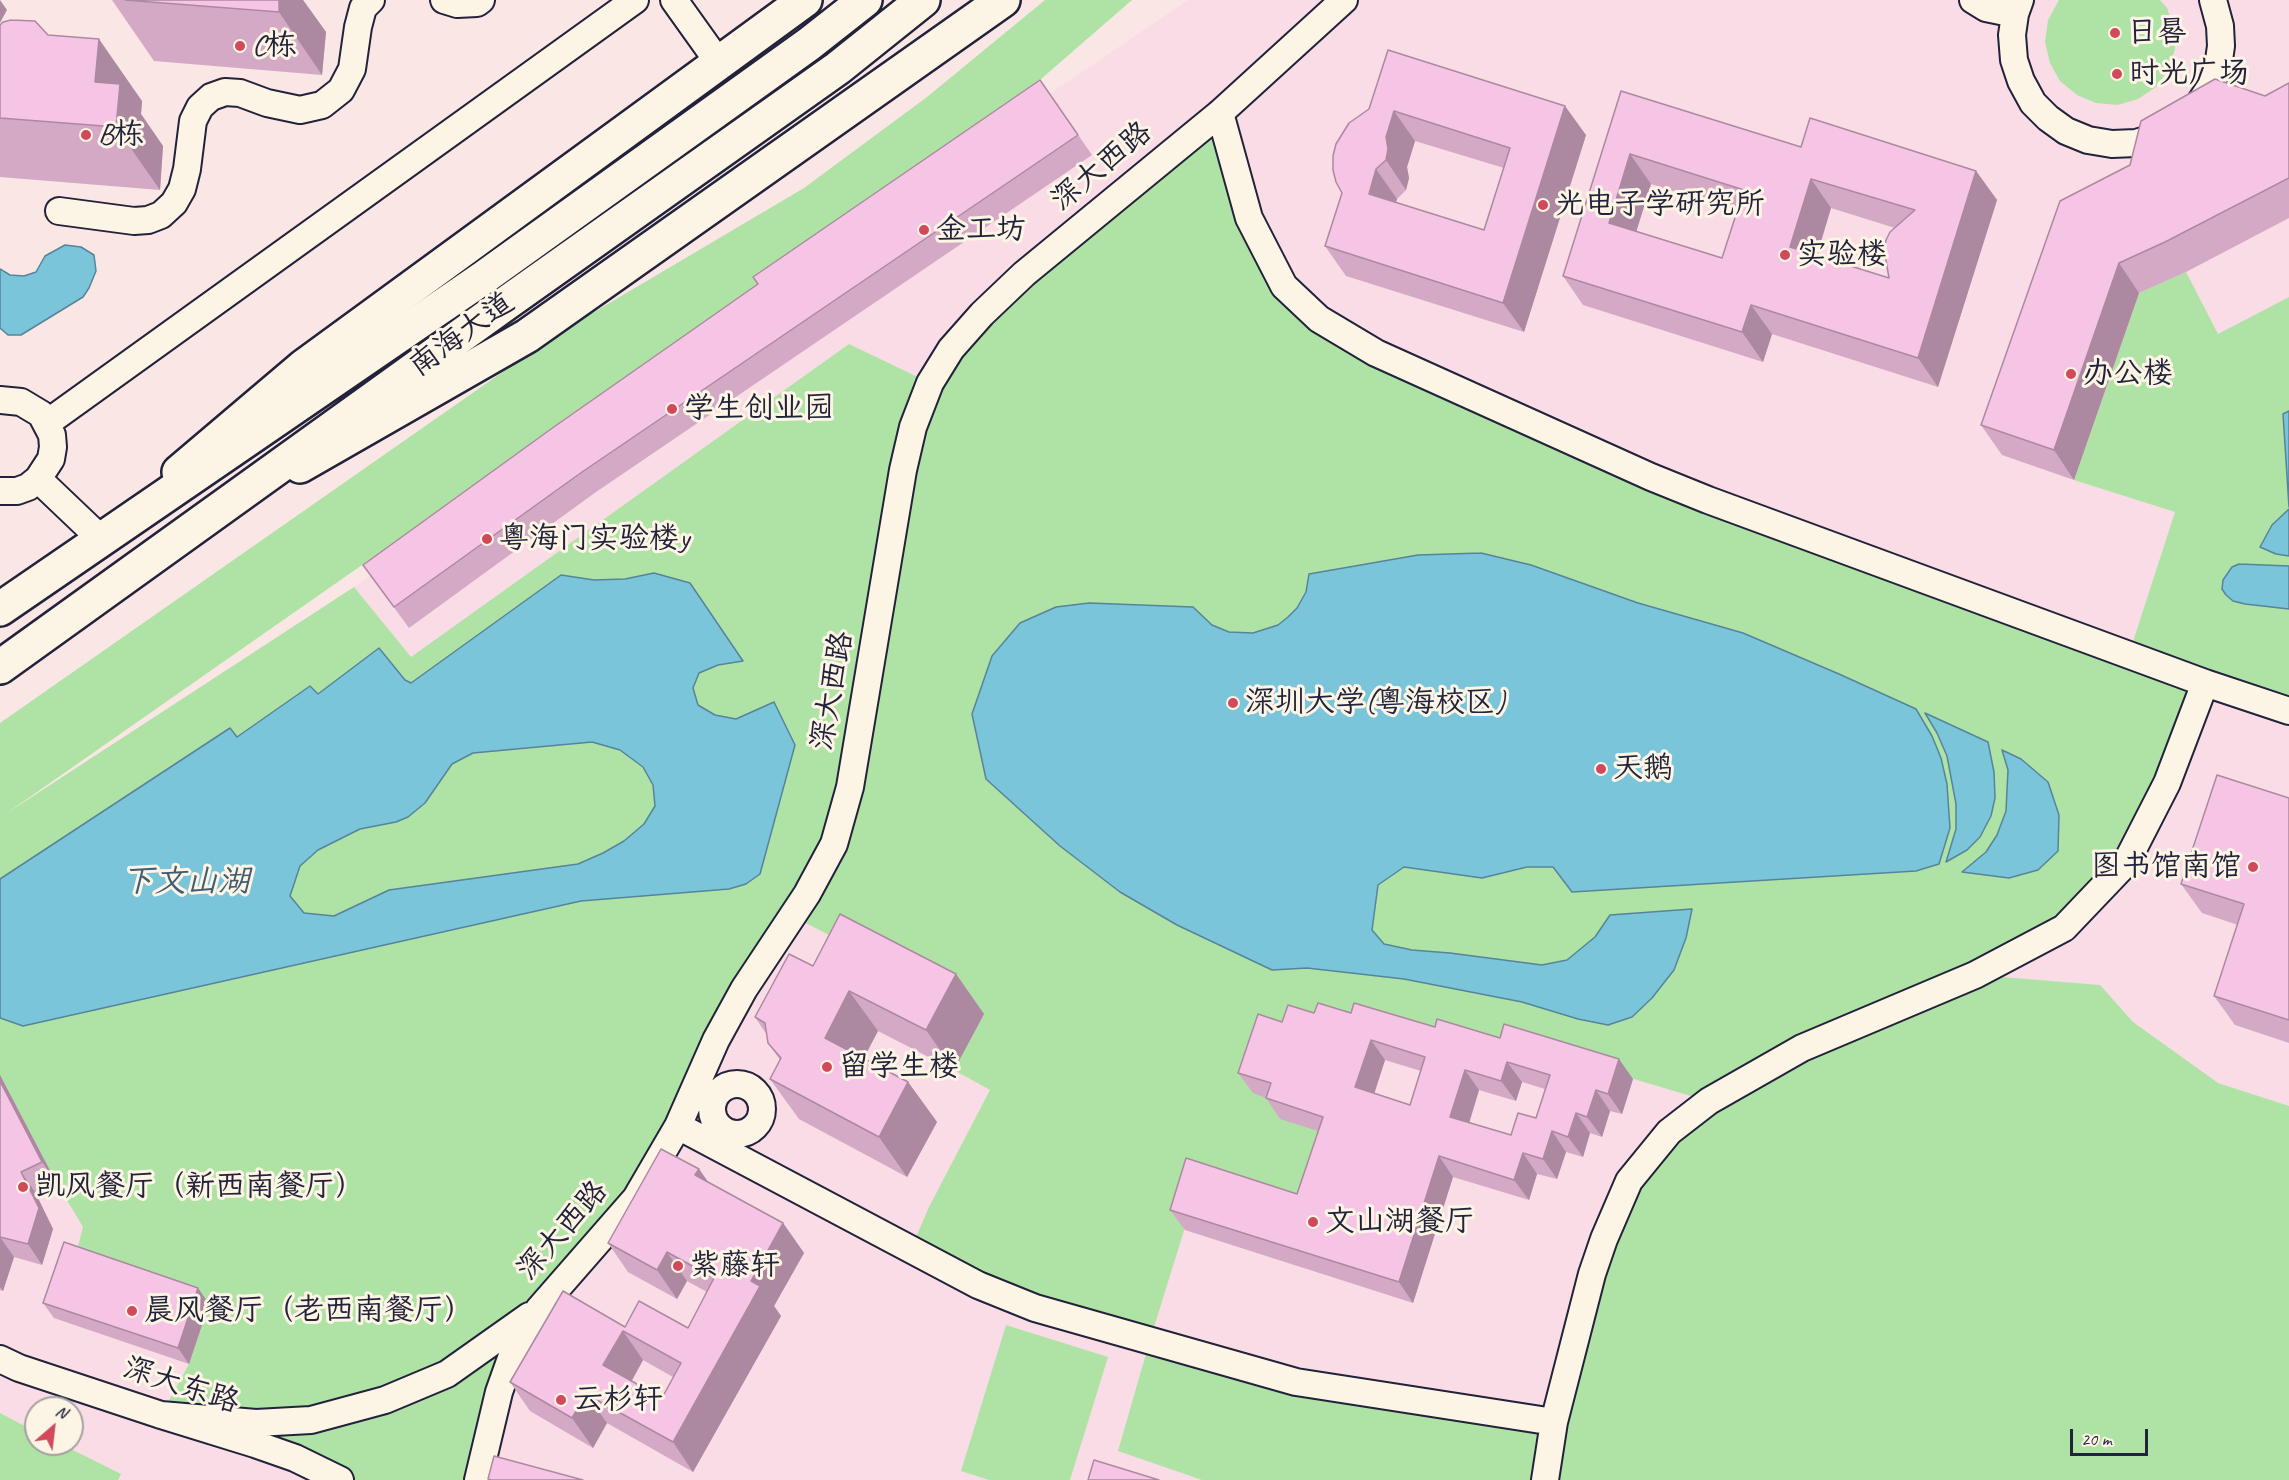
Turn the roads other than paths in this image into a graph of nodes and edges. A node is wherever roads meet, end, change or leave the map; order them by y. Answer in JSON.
{"nodes":[{"id":1,"x":371,"y":0,"type":"edge"},
{"id":2,"x":444,"y":0,"type":"edge"},
{"id":3,"x":481,"y":0,"type":"edge"},
{"id":4,"x":635,"y":0,"type":"edge"},
{"id":5,"x":674,"y":0,"type":"edge"},
{"id":6,"x":805,"y":0,"type":"edge"},
{"id":7,"x":865,"y":0,"type":"edge"},
{"id":8,"x":923,"y":0,"type":"edge"},
{"id":9,"x":1004,"y":0,"type":"edge"},
{"id":10,"x":1344,"y":0,"type":"edge"},
{"id":11,"x":1973,"y":0,"type":"edge"},
{"id":12,"x":2213,"y":0,"type":"edge"},
{"id":13,"x":2018,"y":7,"type":"edge"},
{"id":14,"x":719,"y":63,"type":"junction"},
{"id":15,"x":1220,"y":113,"type":"junction"},
{"id":16,"x":59,"y":211,"type":"dead end"},
{"id":17,"x":0,"y":400,"type":"edge"},
{"id":18,"x":47,"y":423,"type":"junction"},
{"id":19,"x":38,"y":479,"type":"junction"},
{"id":20,"x":0,"y":491,"type":"edge"},
{"id":21,"x":208,"y":519,"type":"junction"},
{"id":22,"x":101,"y":539,"type":"junction"},
{"id":23,"x":0,"y":609,"type":"edge"},
{"id":24,"x":0,"y":667,"type":"edge"},
{"id":25,"x":2205,"y":683,"type":"junction"},
{"id":26,"x":2289,"y":711,"type":"edge"},
{"id":27,"x":678,"y":1125,"type":"junction"},
{"id":28,"x":539,"y":1309,"type":"junction"},
{"id":29,"x":0,"y":1359,"type":"edge"},
{"id":30,"x":161,"y":1415,"type":"junction"},
{"id":31,"x":1554,"y":1422,"type":"junction"},
{"id":32,"x":340,"y":1480,"type":"edge"},
{"id":33,"x":478,"y":1480,"type":"edge"},
{"id":34,"x":1545,"y":1480,"type":"edge"}],
"edges":[{"from":1,"to":16,"type":"street"},
{"from":2,"to":3,"type":"street"},
{"from":4,"to":18,"type":"street"},
{"from":5,"to":14,"type":"street"},
{"from":6,"to":14,"type":"main road"},
{"from":7,"to":22,"type":"main road","name":"南海大道"},
{"from":8,"to":21,"type":"main road","name":"南海大道"},
{"from":9,"to":21,"type":"main road"},
{"from":10,"to":15,"type":"street","name":"深大西路"},
{"from":11,"to":13,"type":"street"},
{"from":12,"to":13,"type":"street"},
{"from":14,"to":22,"type":"main road"},
{"from":15,"to":25,"type":"street"},
{"from":15,"to":27,"type":"street","name":"深大西路"},
{"from":17,"to":18,"type":"street"},
{"from":18,"to":19,"type":"street"},
{"from":19,"to":20,"type":"street"},
{"from":19,"to":22,"type":"street"},
{"from":21,"to":24,"type":"main road","name":"南海大道"},
{"from":22,"to":23,"type":"main road","name":"南海大道"},
{"from":25,"to":26,"type":"street"},
{"from":25,"to":31,"type":"street"},
{"from":27,"to":28,"type":"street","name":"深大西路"},
{"from":27,"to":31,"type":"street"},
{"from":28,"to":30,"type":"street"},
{"from":28,"to":33,"type":"street","name":"深大西路"},
{"from":29,"to":30,"type":"street","name":"深大东路"},
{"from":30,"to":32,"type":"street","name":"深大东路"},
{"from":31,"to":34,"type":"street"}]}
